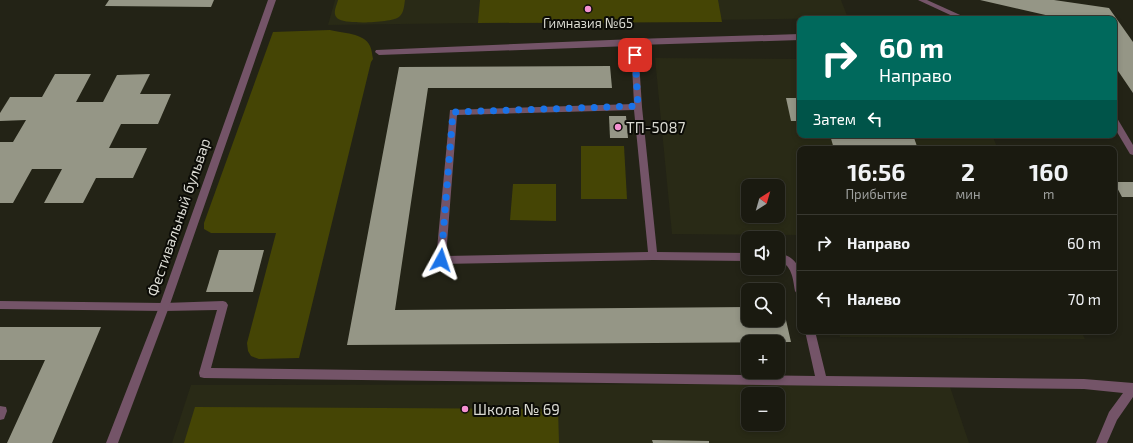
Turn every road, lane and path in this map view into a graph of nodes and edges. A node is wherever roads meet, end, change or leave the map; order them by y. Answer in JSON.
{"nodes":[{"id":1,"x":272,"y":0,"type":"edge"},
{"id":2,"x":921,"y":0,"type":"edge"},
{"id":3,"x":958,"y":16,"type":"edge"},
{"id":4,"x":797,"y":37,"type":"edge"},
{"id":5,"x":634,"y":42,"type":"junction"},
{"id":6,"x":379,"y":52,"type":"dead end"},
{"id":7,"x":638,"y":106,"type":"junction"},
{"id":8,"x":1117,"y":125,"type":"edge"},
{"id":9,"x":1133,"y":152,"type":"edge"},
{"id":10,"x":653,"y":256,"type":"junction"},
{"id":11,"x":741,"y":257,"type":"edge"},
{"id":12,"x":785,"y":259,"type":"edge"},
{"id":13,"x":797,"y":278,"type":"edge"},
{"id":14,"x":0,"y":305,"type":"edge"},
{"id":15,"x":164,"y":307,"type":"junction"},
{"id":16,"x":811,"y":334,"type":"edge"},
{"id":17,"x":822,"y":381,"type":"junction"},
{"id":18,"x":1133,"y":389,"type":"edge"},
{"id":19,"x":0,"y":411,"type":"edge"},
{"id":20,"x":0,"y":415,"type":"edge"},
{"id":21,"x":112,"y":443,"type":"edge"},
{"id":22,"x":1101,"y":443,"type":"edge"}],
"edges":[{"from":1,"to":15,"type":"street","name":"Фестивальный бульвар"},
{"from":2,"to":3,"type":"lane"},
{"from":4,"to":5,"type":"lane"},
{"from":5,"to":6,"type":"lane"},
{"from":5,"to":7,"type":"lane"},
{"from":7,"to":10,"type":"lane"},
{"from":7,"to":10,"type":"lane"},
{"from":8,"to":9,"type":"lane"},
{"from":10,"to":11,"type":"lane"},
{"from":12,"to":13,"type":"lane"},
{"from":14,"to":15,"type":"lane"},
{"from":15,"to":17,"type":"lane"},
{"from":15,"to":21,"type":"street","name":"Фестивальный бульвар"},
{"from":16,"to":17,"type":"lane"},
{"from":17,"to":18,"type":"lane"},
{"from":18,"to":22,"type":"lane"},
{"from":19,"to":20,"type":"lane"}]}
